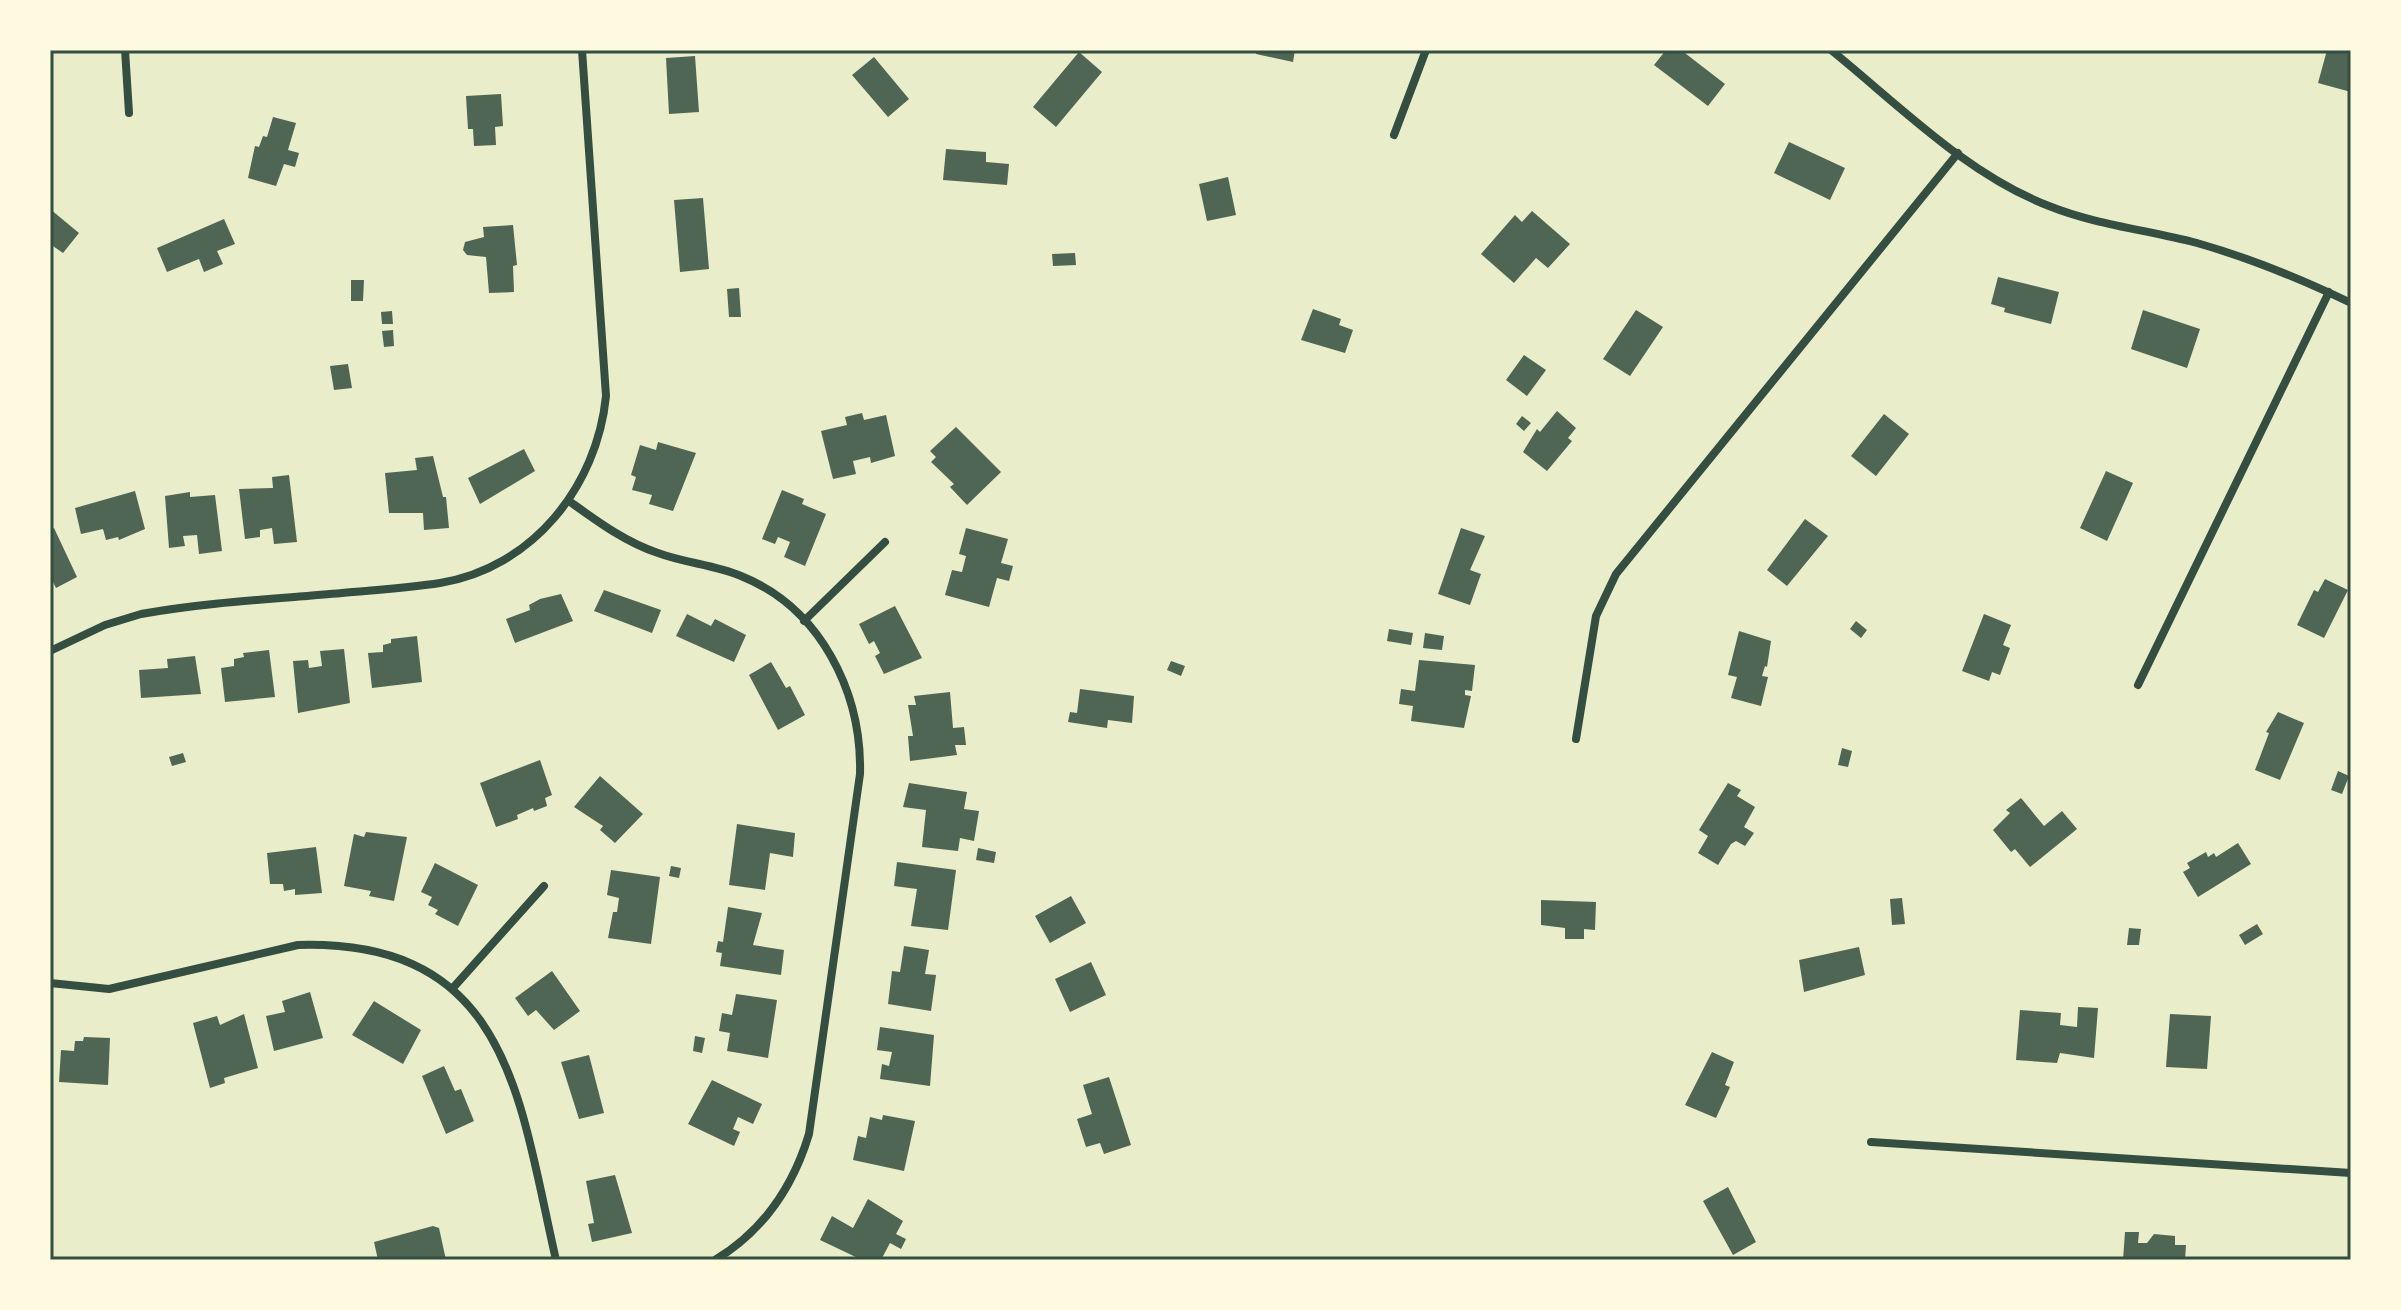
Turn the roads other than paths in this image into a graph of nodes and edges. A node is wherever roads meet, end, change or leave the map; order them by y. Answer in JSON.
{"nodes":[{"id":1,"x":125,"y":50,"type":"edge"},
{"id":2,"x":582,"y":50,"type":"edge"},
{"id":3,"x":1426,"y":50,"type":"edge"},
{"id":4,"x":1831,"y":50,"type":"edge"},
{"id":5,"x":129,"y":113,"type":"dead end"},
{"id":6,"x":1394,"y":135,"type":"dead end"},
{"id":7,"x":1958,"y":153,"type":"junction"},
{"id":8,"x":2329,"y":292,"type":"junction"},
{"id":9,"x":2351,"y":303,"type":"edge"},
{"id":10,"x":569,"y":501,"type":"junction"},
{"id":11,"x":885,"y":542,"type":"dead end"},
{"id":12,"x":804,"y":621,"type":"junction"},
{"id":13,"x":50,"y":651,"type":"edge"},
{"id":14,"x":2138,"y":685,"type":"dead end"},
{"id":15,"x":1576,"y":739,"type":"dead end"},
{"id":16,"x":544,"y":886,"type":"dead end"},
{"id":17,"x":50,"y":983,"type":"edge"},
{"id":18,"x":452,"y":989,"type":"junction"},
{"id":19,"x":1871,"y":1142,"type":"dead end"},
{"id":20,"x":2351,"y":1173,"type":"edge"},
{"id":21,"x":556,"y":1260,"type":"edge"},
{"id":22,"x":715,"y":1260,"type":"edge"}],
"edges":[{"from":1,"to":5,"type":"street"},
{"from":2,"to":10,"type":"street"},
{"from":3,"to":6,"type":"street"},
{"from":4,"to":7,"type":"street"},
{"from":7,"to":8,"type":"street"},
{"from":7,"to":15,"type":"street"},
{"from":8,"to":9,"type":"street"},
{"from":8,"to":14,"type":"street"},
{"from":10,"to":12,"type":"street"},
{"from":10,"to":13,"type":"street"},
{"from":11,"to":12,"type":"street"},
{"from":12,"to":22,"type":"street"},
{"from":16,"to":18,"type":"street"},
{"from":17,"to":18,"type":"street"},
{"from":18,"to":21,"type":"street"},
{"from":19,"to":20,"type":"street"}]}
